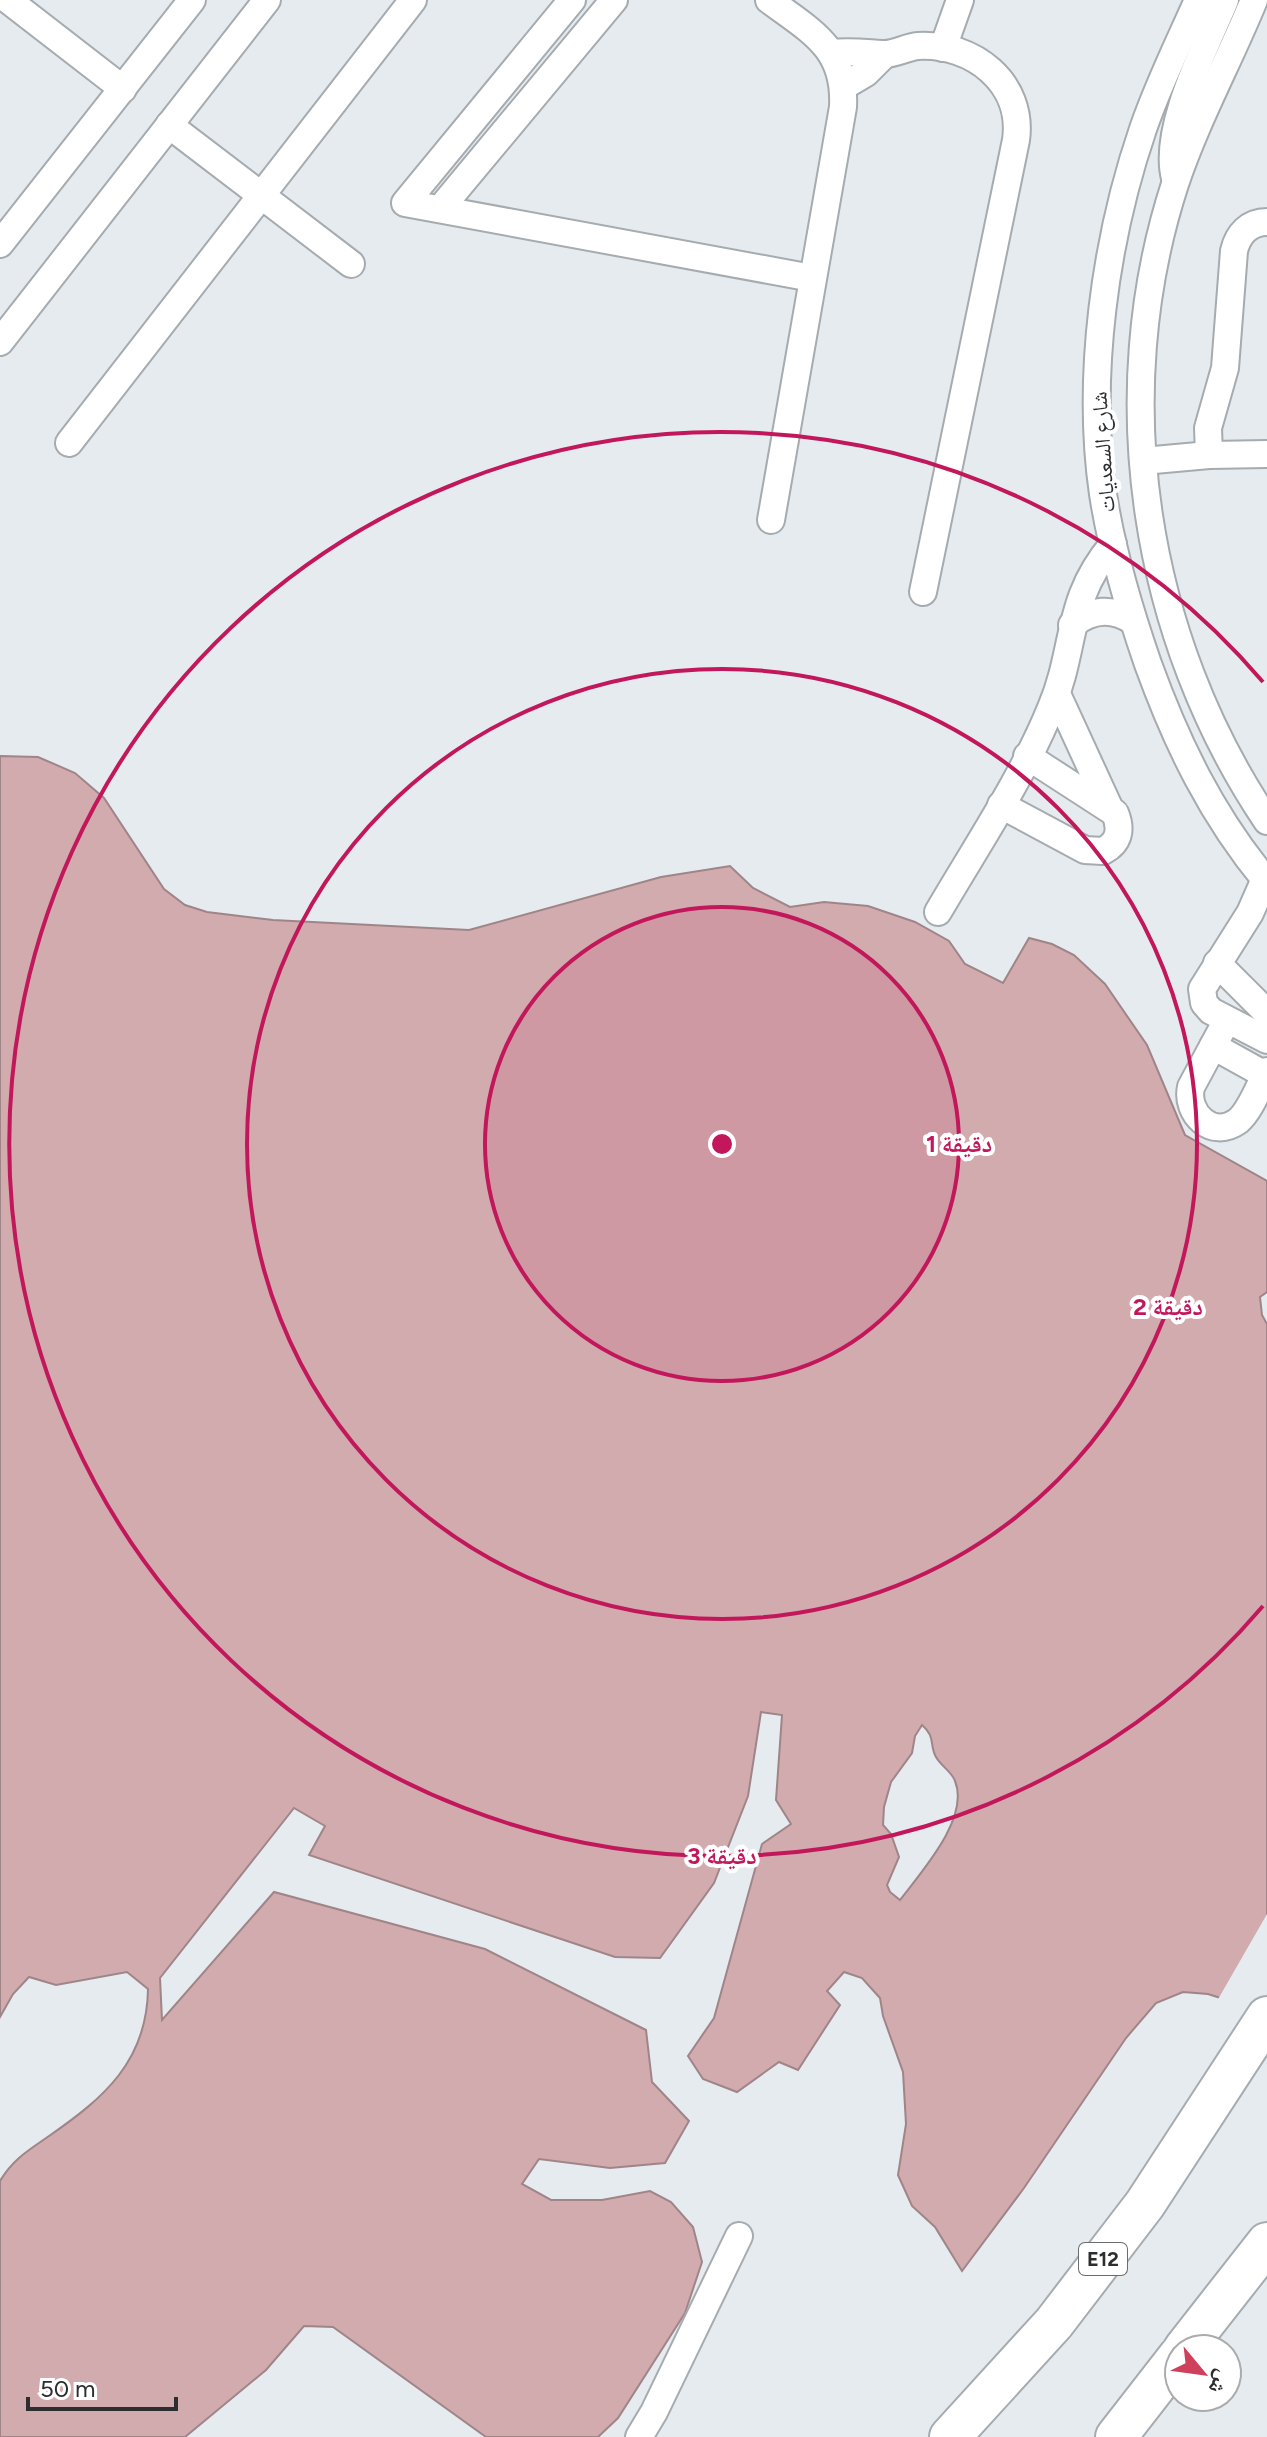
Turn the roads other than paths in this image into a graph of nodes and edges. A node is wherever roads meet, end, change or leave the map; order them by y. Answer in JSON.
{"nodes":[{"id":1,"x":192,"y":0,"type":"edge"},
{"id":2,"x":267,"y":0,"type":"edge"},
{"id":3,"x":413,"y":0,"type":"edge"},
{"id":4,"x":572,"y":0,"type":"edge"},
{"id":5,"x":614,"y":0,"type":"edge"},
{"id":6,"x":769,"y":0,"type":"edge"},
{"id":7,"x":960,"y":0,"type":"edge"},
{"id":8,"x":1198,"y":0,"type":"edge"},
{"id":9,"x":1225,"y":0,"type":"edge"},
{"id":10,"x":1267,"y":4,"type":"edge"},
{"id":11,"x":26,"y":5,"type":"edge"},
{"id":12,"x":1249,"y":12,"type":"edge"},
{"id":13,"x":943,"y":48,"type":"junction"},
{"id":14,"x":832,"y":53,"type":"junction"},
{"id":15,"x":885,"y":54,"type":"junction"},
{"id":16,"x":844,"y":86,"type":"junction"},
{"id":17,"x":123,"y":89,"type":"junction"},
{"id":18,"x":169,"y":125,"type":"junction"},
{"id":19,"x":1176,"y":181,"type":"junction"},
{"id":20,"x":261,"y":196,"type":"junction"},
{"id":21,"x":440,"y":209,"type":"junction"},
{"id":22,"x":1267,"y":222,"type":"edge"},
{"id":23,"x":0,"y":244,"type":"edge"},
{"id":24,"x":351,"y":264,"type":"dead end"},
{"id":25,"x":812,"y":278,"type":"junction"},
{"id":26,"x":0,"y":342,"type":"edge"},
{"id":27,"x":69,"y":443,"type":"dead end"},
{"id":28,"x":1267,"y":454,"type":"edge"},
{"id":29,"x":1209,"y":455,"type":"junction"},
{"id":30,"x":1143,"y":461,"type":"junction"},
{"id":31,"x":771,"y":520,"type":"dead end"},
{"id":32,"x":1113,"y":544,"type":"junction"},
{"id":33,"x":923,"y":592,"type":"dead end"},
{"id":34,"x":1133,"y":621,"type":"junction"},
{"id":35,"x":1072,"y":625,"type":"junction"},
{"id":36,"x":1057,"y":694,"type":"junction"},
{"id":37,"x":1027,"y":756,"type":"junction"},
{"id":38,"x":1001,"y":805,"type":"junction"},
{"id":39,"x":1109,"y":807,"type":"junction"},
{"id":40,"x":1267,"y":821,"type":"edge"},
{"id":41,"x":1266,"y":880,"type":"edge"},
{"id":42,"x":938,"y":912,"type":"dead end"},
{"id":43,"x":1217,"y":963,"type":"junction"},
{"id":44,"x":1267,"y":1013,"type":"edge"},
{"id":45,"x":1227,"y":1020,"type":"junction"},
{"id":46,"x":1267,"y":1040,"type":"edge"},
{"id":47,"x":1213,"y":1046,"type":"junction"},
{"id":48,"x":1266,"y":1074,"type":"edge"},
{"id":49,"x":1267,"y":2017,"type":"edge"},
{"id":50,"x":739,"y":2236,"type":"dead end"},
{"id":51,"x":1267,"y":2243,"type":"edge"},
{"id":52,"x":1197,"y":2333,"type":"edge"},
{"id":53,"x":1163,"y":2377,"type":"edge"},
{"id":54,"x":639,"y":2437,"type":"edge"},
{"id":55,"x":950,"y":2437,"type":"edge"},
{"id":56,"x":1116,"y":2437,"type":"edge"}],
"edges":[{"from":1,"to":17,"type":"street"},
{"from":2,"to":18,"type":"street"},
{"from":3,"to":20,"type":"street"},
{"from":4,"to":21,"type":"street"},
{"from":5,"to":21,"type":"street"},
{"from":6,"to":14,"type":"street"},
{"from":7,"to":13,"type":"street"},
{"from":8,"to":32,"type":"street","name":"شارع السعديات"},
{"from":9,"to":19,"type":"street"},
{"from":10,"to":12,"type":"street"},
{"from":11,"to":17,"type":"street"},
{"from":12,"to":19,"type":"street","name":"شارع السعديات"},
{"from":13,"to":15,"type":"street"},
{"from":13,"to":33,"type":"street"},
{"from":14,"to":15,"type":"street"},
{"from":14,"to":16,"type":"street"},
{"from":15,"to":16,"type":"street"},
{"from":16,"to":25,"type":"street"},
{"from":17,"to":23,"type":"street"},
{"from":18,"to":20,"type":"street"},
{"from":18,"to":26,"type":"street"},
{"from":19,"to":30,"type":"street","name":"شارع السعديات"},
{"from":20,"to":24,"type":"street"},
{"from":20,"to":27,"type":"street"},
{"from":21,"to":25,"type":"street"},
{"from":22,"to":29,"type":"street"},
{"from":25,"to":31,"type":"street"},
{"from":28,"to":29,"type":"street"},
{"from":29,"to":30,"type":"street"},
{"from":30,"to":40,"type":"street","name":"شارع السعديات"},
{"from":32,"to":34,"type":"street","name":"شارع السعديات"},
{"from":32,"to":35,"type":"street"},
{"from":34,"to":35,"type":"street"},
{"from":34,"to":41,"type":"street","name":"شارع السعديات"},
{"from":35,"to":36,"type":"street"},
{"from":36,"to":37,"type":"street"},
{"from":36,"to":39,"type":"street"},
{"from":37,"to":38,"type":"street"},
{"from":37,"to":39,"type":"street"},
{"from":38,"to":39,"type":"street"},
{"from":38,"to":42,"type":"street"},
{"from":41,"to":43,"type":"street"},
{"from":43,"to":44,"type":"street"},
{"from":43,"to":45,"type":"street"},
{"from":45,"to":46,"type":"street"},
{"from":45,"to":47,"type":"street"},
{"from":47,"to":48,"type":"street"},
{"from":47,"to":48,"type":"street"},
{"from":49,"to":55,"type":"highway","number":"E12"},
{"from":50,"to":54,"type":"street"},
{"from":51,"to":52,"type":"highway"},
{"from":53,"to":56,"type":"highway"}]}
